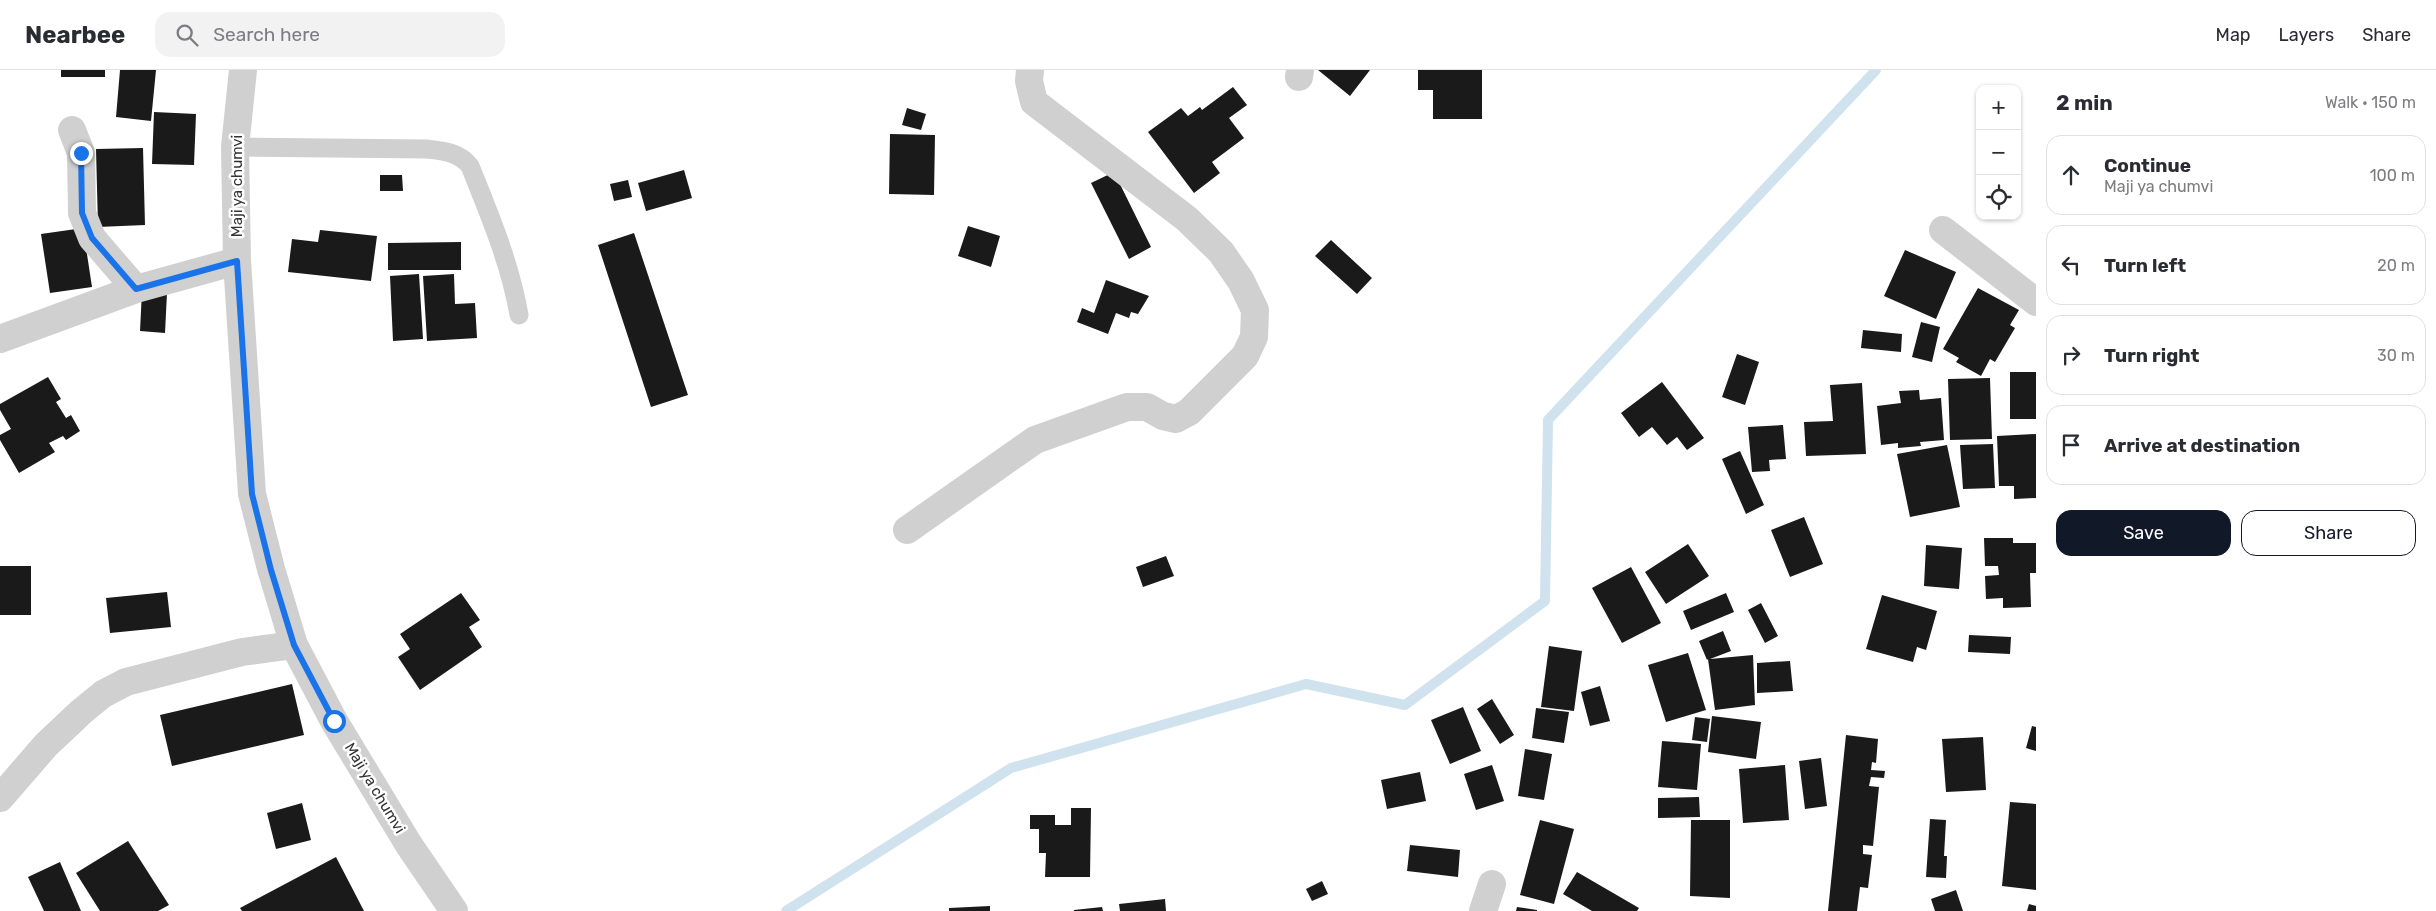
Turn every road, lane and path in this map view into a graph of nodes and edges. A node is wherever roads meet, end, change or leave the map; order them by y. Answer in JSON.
{"nodes":[{"id":1,"x":243,"y":70,"type":"edge"},
{"id":2,"x":1030,"y":70,"type":"edge"},
{"id":3,"x":72,"y":130,"type":"dead end"},
{"id":4,"x":235,"y":147,"type":"junction"},
{"id":5,"x":1943,"y":230,"type":"dead end"},
{"id":6,"x":237,"y":261,"type":"junction"},
{"id":7,"x":136,"y":289,"type":"junction"},
{"id":8,"x":2036,"y":302,"type":"edge"},
{"id":9,"x":519,"y":316,"type":"dead end"},
{"id":10,"x":0,"y":339,"type":"edge"},
{"id":11,"x":907,"y":530,"type":"dead end"},
{"id":12,"x":294,"y":645,"type":"junction"},
{"id":13,"x":0,"y":798,"type":"edge"},
{"id":14,"x":1492,"y":884,"type":"dead end"},
{"id":15,"x":454,"y":911,"type":"edge"},
{"id":16,"x":1483,"y":911,"type":"edge"}],
"edges":[{"from":1,"to":4,"type":"street","name":"Maji ya chumvi"},
{"from":2,"to":11,"type":"street"},
{"from":3,"to":7,"type":"street"},
{"from":4,"to":6,"type":"street","name":"Maji ya chumvi"},
{"from":4,"to":9,"type":"lane"},
{"from":5,"to":8,"type":"street"},
{"from":6,"to":7,"type":"street"},
{"from":6,"to":12,"type":"street","name":"Maji ya chumvi"},
{"from":7,"to":10,"type":"street"},
{"from":12,"to":13,"type":"street"},
{"from":12,"to":15,"type":"street","name":"Maji ya chumvi"},
{"from":14,"to":16,"type":"street"}]}
